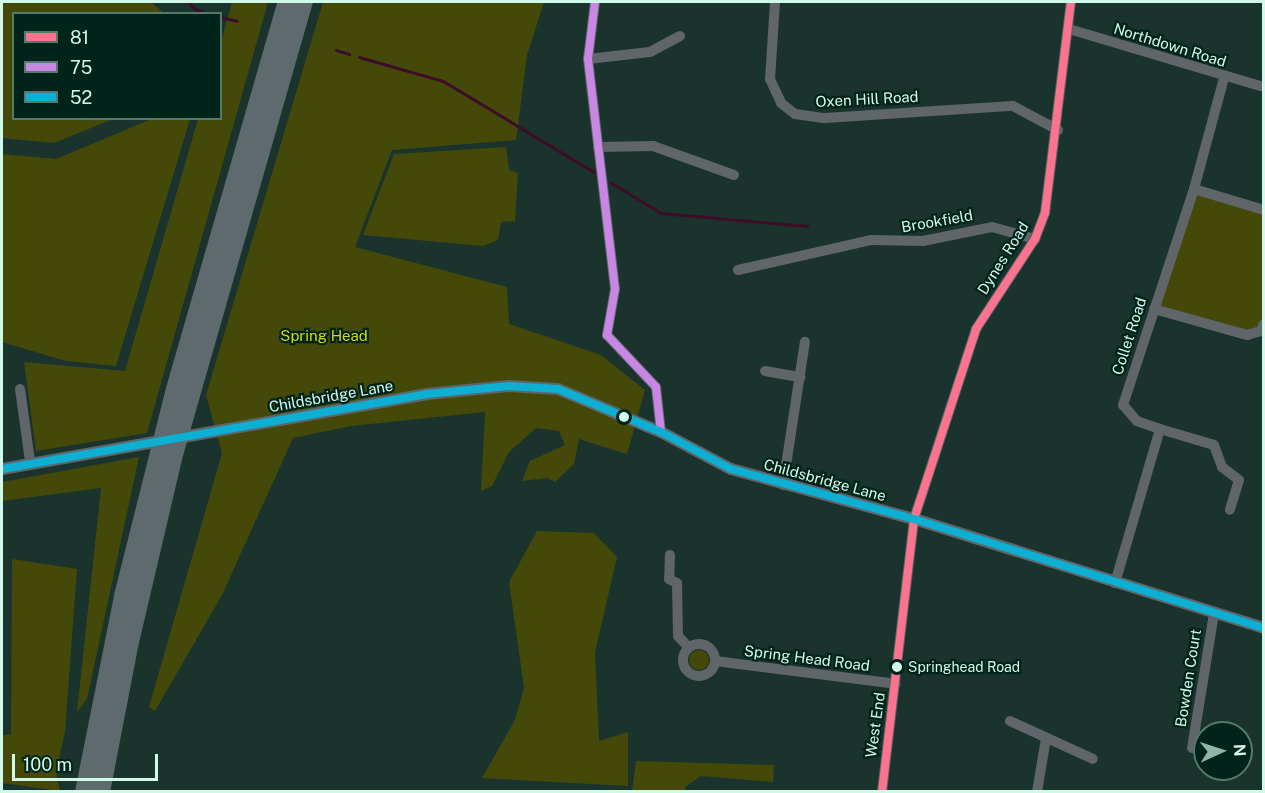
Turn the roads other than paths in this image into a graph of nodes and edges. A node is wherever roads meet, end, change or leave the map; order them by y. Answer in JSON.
{"nodes":[{"id":1,"x":287,"y":2,"type":"edge"},
{"id":2,"x":304,"y":2,"type":"edge"},
{"id":3,"x":595,"y":2,"type":"edge"},
{"id":4,"x":775,"y":2,"type":"edge"},
{"id":5,"x":1071,"y":2,"type":"edge"},
{"id":6,"x":1069,"y":29,"type":"junction"},
{"id":7,"x":680,"y":36,"type":"dead end"},
{"id":8,"x":588,"y":59,"type":"junction"},
{"id":9,"x":1224,"y":78,"type":"junction"},
{"id":10,"x":1263,"y":87,"type":"edge"},
{"id":11,"x":1058,"y":130,"type":"junction"},
{"id":12,"x":598,"y":147,"type":"junction"},
{"id":13,"x":734,"y":175,"type":"dead end"},
{"id":14,"x":1194,"y":189,"type":"junction"},
{"id":15,"x":1263,"y":210,"type":"edge"},
{"id":16,"x":1035,"y":238,"type":"junction"},
{"id":17,"x":738,"y":270,"type":"dead end"},
{"id":18,"x":1154,"y":309,"type":"junction"},
{"id":19,"x":1263,"y":324,"type":"edge"},
{"id":20,"x":805,"y":342,"type":"dead end"},
{"id":21,"x":765,"y":371,"type":"dead end"},
{"id":22,"x":800,"y":377,"type":"junction"},
{"id":23,"x":20,"y":389,"type":"dead end"},
{"id":24,"x":1160,"y":429,"type":"junction"},
{"id":25,"x":661,"y":432,"type":"junction"},
{"id":26,"x":30,"y":461,"type":"junction"},
{"id":27,"x":2,"y":469,"type":"edge"},
{"id":28,"x":783,"y":485,"type":"junction"},
{"id":29,"x":1230,"y":510,"type":"dead end"},
{"id":30,"x":914,"y":519,"type":"junction"},
{"id":31,"x":670,"y":555,"type":"dead end"},
{"id":32,"x":1115,"y":583,"type":"junction"},
{"id":33,"x":1214,"y":613,"type":"junction"},
{"id":34,"x":1263,"y":628,"type":"edge"},
{"id":35,"x":688,"y":648,"type":"junction"},
{"id":36,"x":715,"y":661,"type":"junction"},
{"id":37,"x":896,"y":684,"type":"junction"},
{"id":38,"x":1010,"y":722,"type":"dead end"},
{"id":39,"x":1047,"y":738,"type":"junction"},
{"id":40,"x":1192,"y":747,"type":"dead end"},
{"id":41,"x":1093,"y":759,"type":"dead end"},
{"id":42,"x":84,"y":792,"type":"edge"},
{"id":43,"x":101,"y":792,"type":"edge"},
{"id":44,"x":882,"y":792,"type":"edge"},
{"id":45,"x":1036,"y":792,"type":"edge"}],
"edges":[{"from":1,"to":42,"type":"highway"},
{"from":2,"to":43,"type":"highway"},
{"from":3,"to":8,"type":"street"},
{"from":4,"to":11,"type":"street","name":"Oxen Hill Road"},
{"from":5,"to":6,"type":"street","name":"Dynes Road"},
{"from":6,"to":9,"type":"street","name":"Northdown Road"},
{"from":6,"to":11,"type":"street","name":"Dynes Road"},
{"from":7,"to":8,"type":"street"},
{"from":8,"to":12,"type":"street"},
{"from":9,"to":10,"type":"street","name":"Northdown Road"},
{"from":9,"to":14,"type":"street","name":"Collet Road"},
{"from":11,"to":16,"type":"street","name":"Dynes Road"},
{"from":12,"to":13,"type":"street"},
{"from":12,"to":25,"type":"street"},
{"from":14,"to":15,"type":"street"},
{"from":14,"to":18,"type":"street","name":"Collet Road"},
{"from":16,"to":17,"type":"street","name":"Brookfield"},
{"from":16,"to":30,"type":"street","name":"Dynes Road"},
{"from":18,"to":19,"type":"street"},
{"from":18,"to":24,"type":"street","name":"Collet Road"},
{"from":20,"to":22,"type":"street"},
{"from":21,"to":22,"type":"street"},
{"from":22,"to":28,"type":"street"},
{"from":23,"to":26,"type":"street"},
{"from":24,"to":29,"type":"street"},
{"from":24,"to":32,"type":"street"},
{"from":25,"to":26,"type":"street","name":"Childsbridge Lane"},
{"from":25,"to":28,"type":"street","name":"Childsbridge Lane"},
{"from":26,"to":27,"type":"street","name":"Childsbridge Lane"},
{"from":28,"to":30,"type":"street","name":"Childsbridge Lane"},
{"from":30,"to":32,"type":"street","name":"Childsbridge Lane"},
{"from":30,"to":37,"type":"street","name":"West End"},
{"from":31,"to":35,"type":"street"},
{"from":32,"to":33,"type":"street","name":"Childsbridge Lane"},
{"from":33,"to":34,"type":"street","name":"Childsbridge Lane"},
{"from":33,"to":40,"type":"street","name":"Bowden Court"},
{"from":35,"to":36,"type":"street"},
{"from":35,"to":36,"type":"street"},
{"from":36,"to":37,"type":"street","name":"Spring Head Road"},
{"from":37,"to":44,"type":"street","name":"West End"},
{"from":38,"to":39,"type":"street"},
{"from":39,"to":41,"type":"street"},
{"from":39,"to":45,"type":"street"}]}
